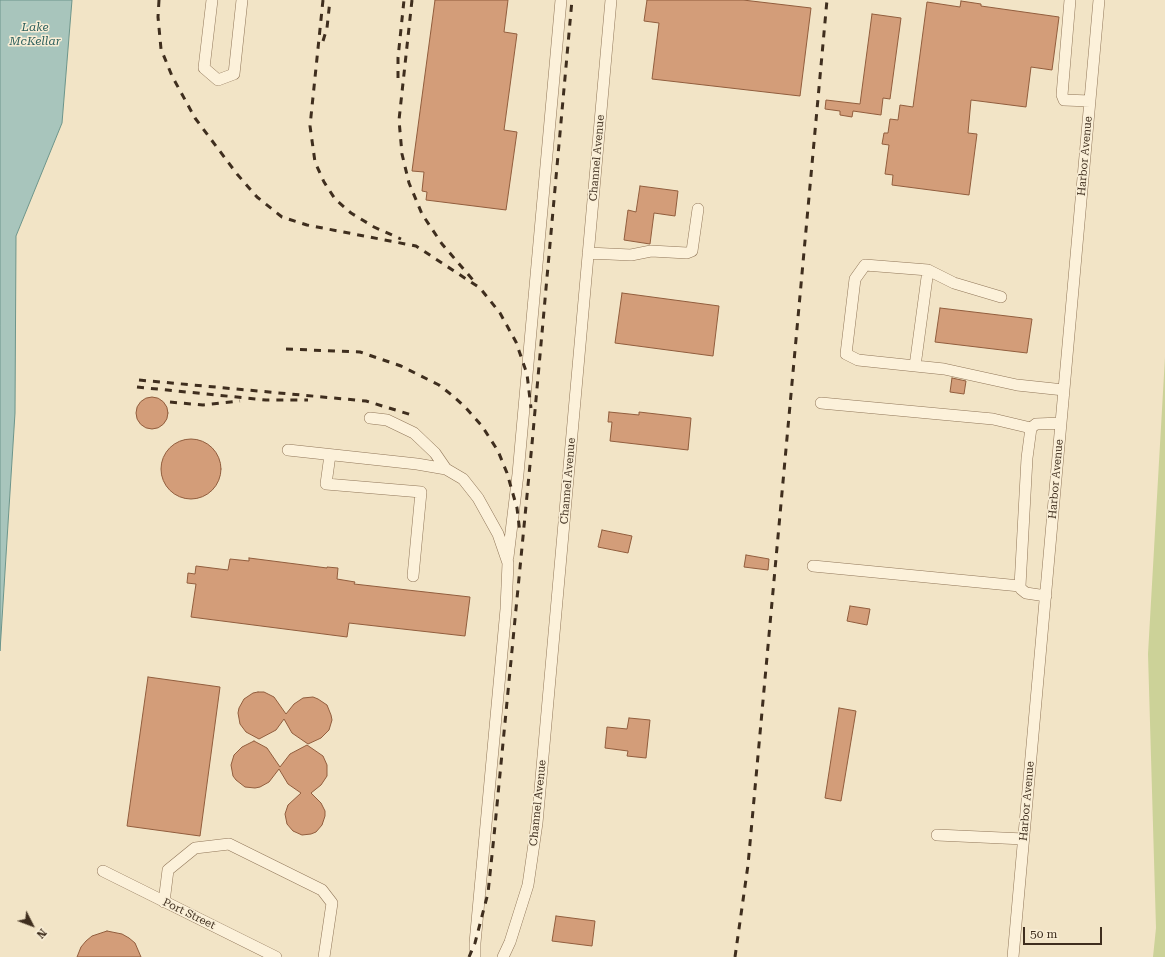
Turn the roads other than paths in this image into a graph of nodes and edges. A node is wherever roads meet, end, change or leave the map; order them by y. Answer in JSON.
{"nodes":[{"id":1,"x":212,"y":0,"type":"edge"},
{"id":2,"x":242,"y":0,"type":"edge"},
{"id":3,"x":561,"y":0,"type":"edge"},
{"id":4,"x":611,"y":0,"type":"edge"},
{"id":5,"x":1070,"y":0,"type":"edge"},
{"id":6,"x":1099,"y":0,"type":"edge"},
{"id":7,"x":1090,"y":101,"type":"junction"},
{"id":8,"x":698,"y":209,"type":"dead end"},
{"id":9,"x":588,"y":253,"type":"junction"},
{"id":10,"x":928,"y":270,"type":"junction"},
{"id":11,"x":1001,"y":297,"type":"dead end"},
{"id":12,"x":915,"y":366,"type":"junction"},
{"id":13,"x":1064,"y":390,"type":"junction"},
{"id":14,"x":821,"y":403,"type":"dead end"},
{"id":15,"x":370,"y":418,"type":"dead end"},
{"id":16,"x":1061,"y":423,"type":"junction"},
{"id":17,"x":1032,"y":428,"type":"junction"},
{"id":18,"x":288,"y":450,"type":"dead end"},
{"id":19,"x":330,"y":455,"type":"junction"},
{"id":20,"x":446,"y":469,"type":"junction"},
{"id":21,"x":508,"y":563,"type":"junction"},
{"id":22,"x":813,"y":566,"type":"dead end"},
{"id":23,"x":413,"y":576,"type":"dead end"},
{"id":24,"x":1020,"y":586,"type":"junction"},
{"id":25,"x":1046,"y":596,"type":"junction"},
{"id":26,"x":937,"y":835,"type":"dead end"},
{"id":27,"x":1024,"y":839,"type":"junction"},
{"id":28,"x":103,"y":871,"type":"dead end"},
{"id":29,"x":164,"y":902,"type":"junction"},
{"id":30,"x":276,"y":957,"type":"edge"},
{"id":31,"x":324,"y":957,"type":"edge"},
{"id":32,"x":475,"y":957,"type":"edge"},
{"id":33,"x":503,"y":957,"type":"edge"},
{"id":34,"x":1013,"y":957,"type":"edge"}],
"edges":[{"from":1,"to":2,"type":"street"},
{"from":3,"to":21,"type":"street"},
{"from":4,"to":9,"type":"street","name":"Channel Avenue"},
{"from":5,"to":7,"type":"street"},
{"from":6,"to":7,"type":"street","name":"Harbor Avenue"},
{"from":7,"to":13,"type":"street","name":"Harbor Avenue"},
{"from":8,"to":9,"type":"street"},
{"from":9,"to":33,"type":"street","name":"Channel Avenue"},
{"from":10,"to":11,"type":"street"},
{"from":10,"to":12,"type":"street"},
{"from":10,"to":12,"type":"street"},
{"from":12,"to":13,"type":"street"},
{"from":13,"to":16,"type":"street","name":"Harbor Avenue"},
{"from":14,"to":17,"type":"street"},
{"from":15,"to":20,"type":"street"},
{"from":16,"to":17,"type":"street"},
{"from":16,"to":25,"type":"street","name":"Harbor Avenue"},
{"from":17,"to":24,"type":"street"},
{"from":18,"to":19,"type":"street"},
{"from":19,"to":20,"type":"street"},
{"from":19,"to":23,"type":"street"},
{"from":20,"to":21,"type":"street"},
{"from":21,"to":32,"type":"street"},
{"from":22,"to":24,"type":"street"},
{"from":24,"to":25,"type":"street"},
{"from":25,"to":27,"type":"street","name":"Harbor Avenue"},
{"from":26,"to":27,"type":"street"},
{"from":27,"to":34,"type":"street","name":"Harbor Avenue"},
{"from":28,"to":29,"type":"street","name":"Port Street"},
{"from":29,"to":30,"type":"street","name":"Port Street"},
{"from":29,"to":31,"type":"street"}]}
